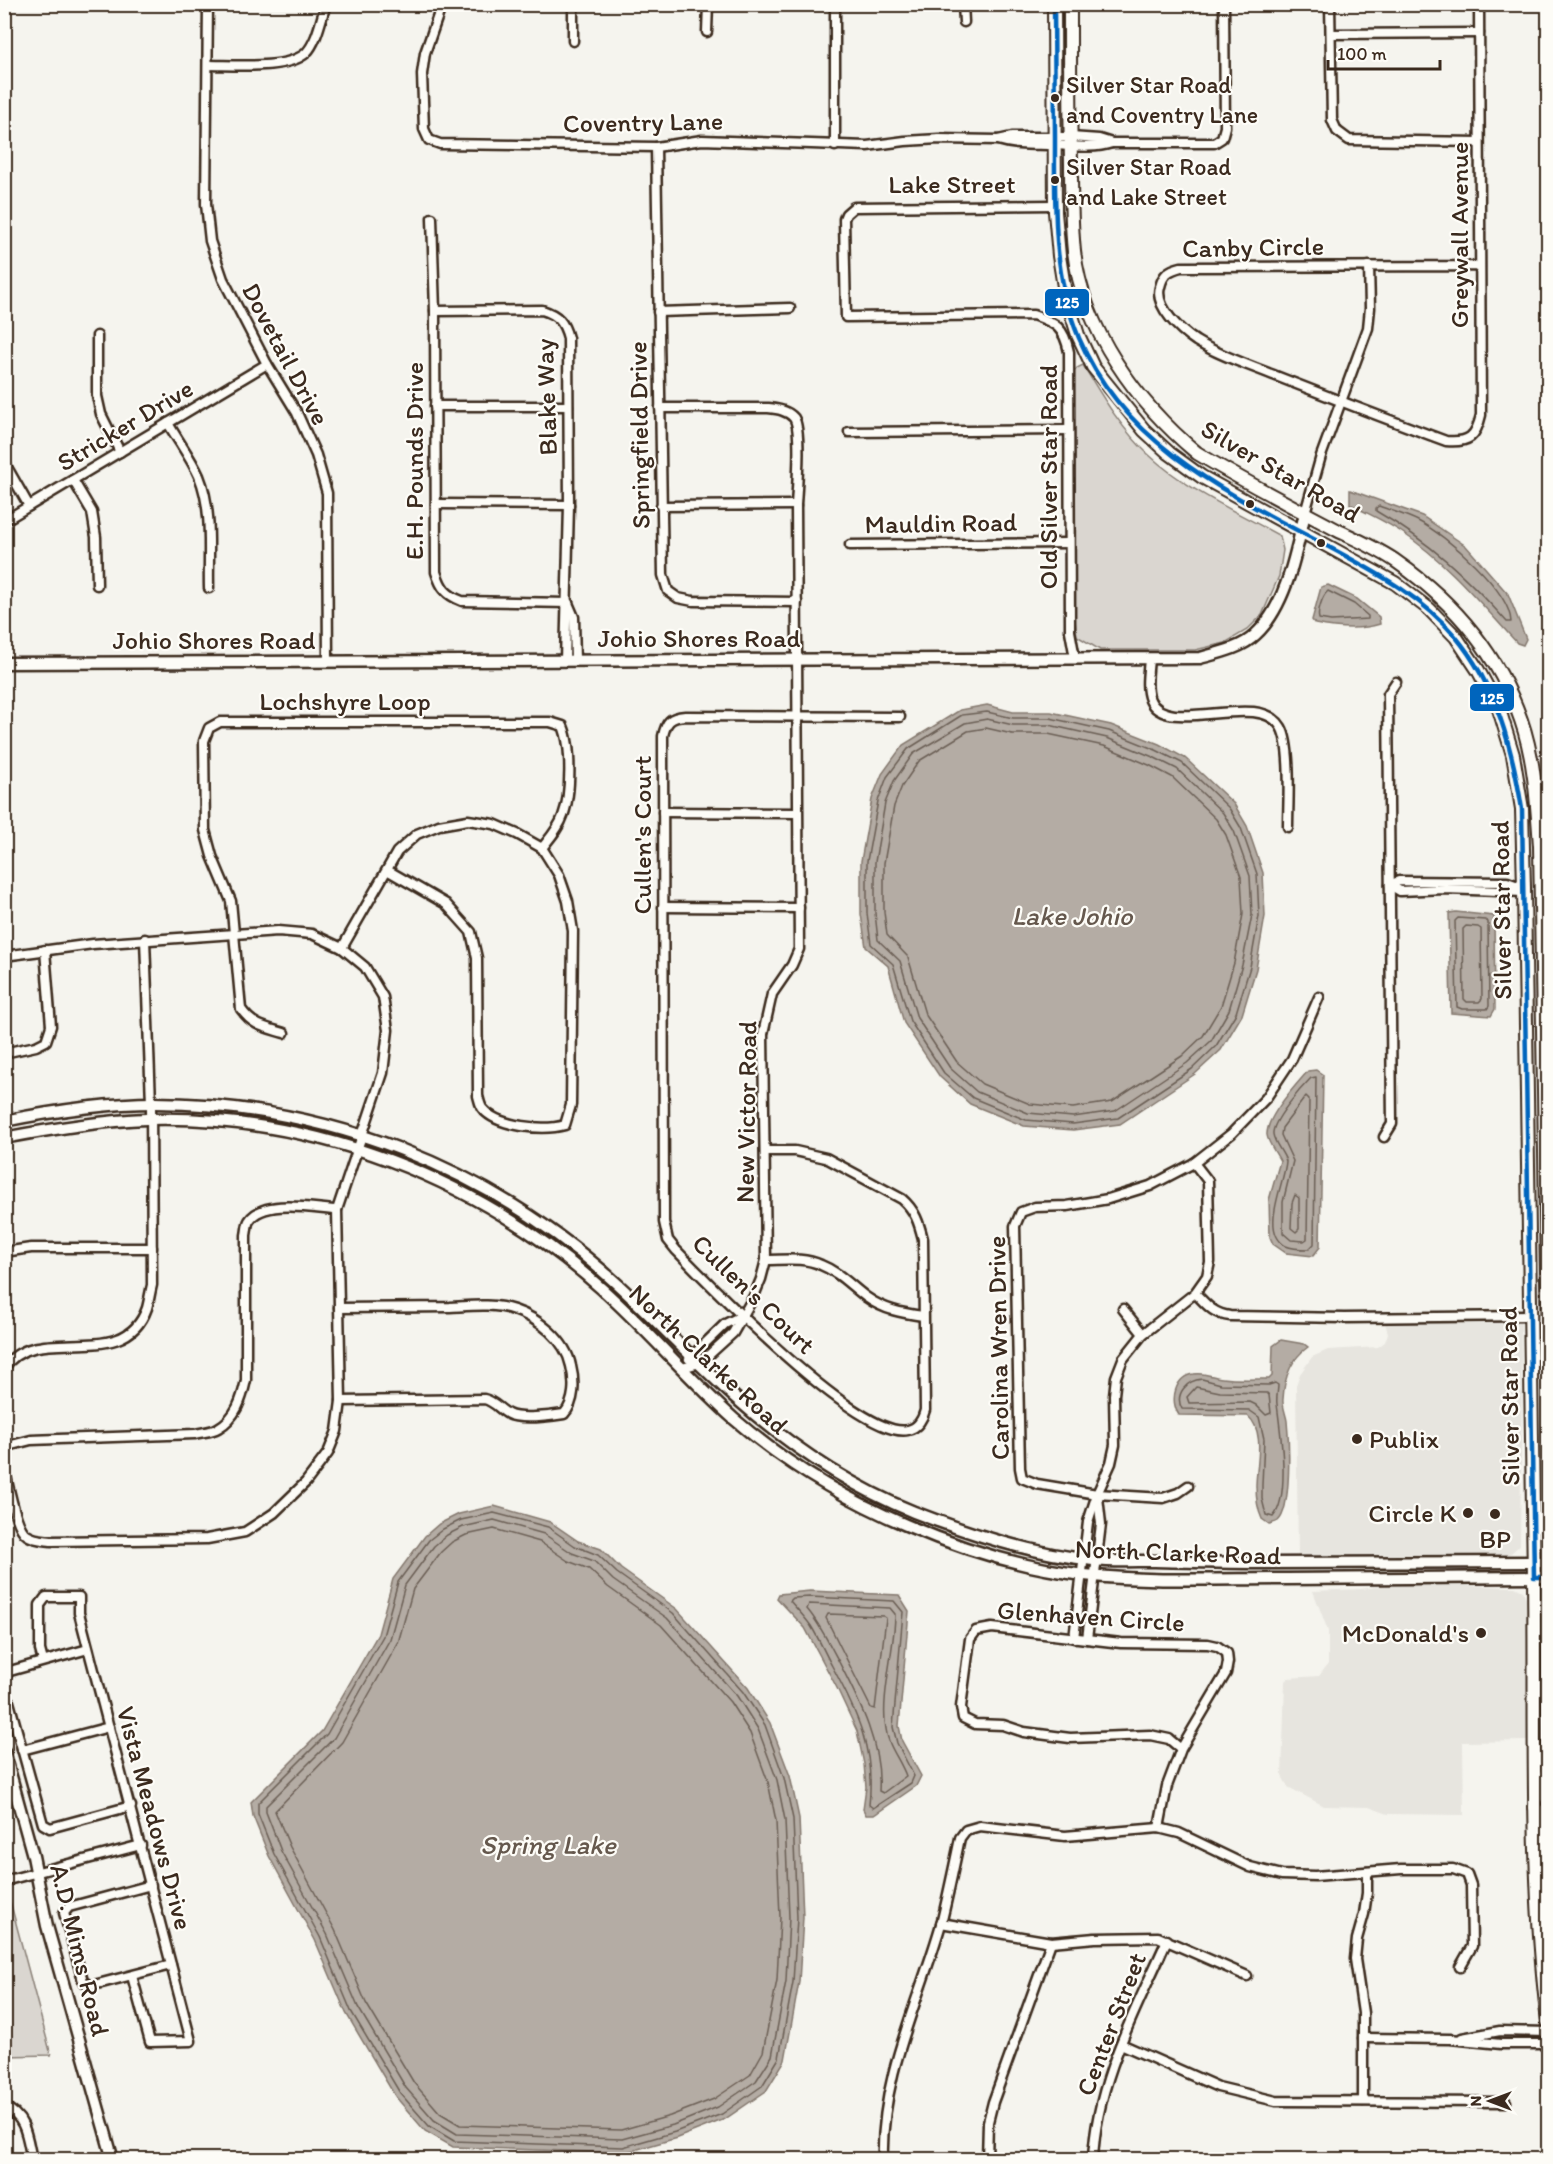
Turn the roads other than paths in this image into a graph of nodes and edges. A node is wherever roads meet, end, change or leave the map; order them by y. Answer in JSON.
{"nodes":[{"id":1,"x":208,"y":4,"type":"edge"},
{"id":2,"x":326,"y":4,"type":"edge"},
{"id":3,"x":442,"y":4,"type":"edge"},
{"id":4,"x":573,"y":4,"type":"edge"},
{"id":5,"x":708,"y":4,"type":"edge"},
{"id":6,"x":835,"y":4,"type":"edge"},
{"id":7,"x":963,"y":4,"type":"edge"},
{"id":8,"x":1054,"y":4,"type":"edge"},
{"id":9,"x":1070,"y":4,"type":"edge"},
{"id":10,"x":1224,"y":4,"type":"edge"},
{"id":11,"x":1330,"y":4,"type":"edge"},
{"id":12,"x":1479,"y":4,"type":"edge"},
{"id":13,"x":964,"y":22,"type":"dead end"},
{"id":14,"x":707,"y":32,"type":"dead end"},
{"id":15,"x":1479,"y":33,"type":"junction"},
{"id":16,"x":1331,"y":34,"type":"junction"},
{"id":17,"x":573,"y":41,"type":"dead end"},
{"id":18,"x":208,"y":65,"type":"junction"},
{"id":19,"x":1054,"y":141,"type":"junction"},
{"id":20,"x":1071,"y":142,"type":"junction"},
{"id":21,"x":1479,"y":142,"type":"junction"},
{"id":22,"x":835,"y":146,"type":"junction"},
{"id":23,"x":656,"y":147,"type":"junction"},
{"id":24,"x":1055,"y":205,"type":"junction"},
{"id":25,"x":432,"y":218,"type":"dead end"},
{"id":26,"x":1370,"y":266,"type":"junction"},
{"id":27,"x":1480,"y":266,"type":"junction"},
{"id":28,"x":790,"y":308,"type":"dead end"},
{"id":29,"x":435,"y":311,"type":"junction"},
{"id":30,"x":658,"y":312,"type":"junction"},
{"id":31,"x":1033,"y":315,"type":"joint"},
{"id":32,"x":97,"y":336,"type":"dead end"},
{"id":33,"x":267,"y":364,"type":"junction"},
{"id":34,"x":1341,"y":402,"type":"junction"},
{"id":35,"x":435,"y":406,"type":"junction"},
{"id":36,"x":568,"y":406,"type":"junction"},
{"id":37,"x":660,"y":408,"type":"junction"},
{"id":38,"x":168,"y":423,"type":"junction"},
{"id":39,"x":1068,"y":430,"type":"junction"},
{"id":40,"x":849,"y":432,"type":"dead end"},
{"id":41,"x":1446,"y":441,"type":"joint"},
{"id":42,"x":120,"y":452,"type":"junction"},
{"id":43,"x":4,"y":462,"type":"edge"},
{"id":44,"x":73,"y":480,"type":"junction"},
{"id":45,"x":435,"y":504,"type":"junction"},
{"id":46,"x":569,"y":505,"type":"junction"},
{"id":47,"x":796,"y":505,"type":"junction"},
{"id":48,"x":30,"y":506,"type":"junction"},
{"id":49,"x":661,"y":506,"type":"junction"},
{"id":50,"x":1305,"y":513,"type":"junction"},
{"id":51,"x":4,"y":521,"type":"edge"},
{"id":52,"x":1300,"y":531,"type":"junction"},
{"id":53,"x":1069,"y":543,"type":"junction"},
{"id":54,"x":850,"y":545,"type":"dead end"},
{"id":55,"x":97,"y":585,"type":"dead end"},
{"id":56,"x":209,"y":588,"type":"dead end"},
{"id":57,"x":797,"y":602,"type":"junction"},
{"id":58,"x":568,"y":603,"type":"junction"},
{"id":59,"x":1075,"y":658,"type":"junction"},
{"id":60,"x":1149,"y":659,"type":"junction"},
{"id":61,"x":797,"y":660,"type":"junction"},
{"id":62,"x":570,"y":661,"type":"junction"},
{"id":63,"x":328,"y":662,"type":"junction"},
{"id":64,"x":4,"y":663,"type":"edge"},
{"id":65,"x":1396,"y":682,"type":"dead end"},
{"id":66,"x":797,"y":717,"type":"junction"},
{"id":67,"x":900,"y":717,"type":"dead end"},
{"id":68,"x":1516,"y":766,"type":"junction"},
{"id":69,"x":663,"y":812,"type":"junction"},
{"id":70,"x":797,"y":813,"type":"junction"},
{"id":71,"x":1288,"y":827,"type":"dead end"},
{"id":72,"x":542,"y":848,"type":"junction"},
{"id":73,"x":387,"y":870,"type":"junction"},
{"id":74,"x":1390,"y":885,"type":"junction"},
{"id":75,"x":1544,"y":888,"type":"edge"},
{"id":76,"x":1524,"y":890,"type":"junction"},
{"id":77,"x":663,"y":907,"type":"junction"},
{"id":78,"x":799,"y":908,"type":"junction"},
{"id":79,"x":233,"y":934,"type":"junction"},
{"id":80,"x":145,"y":939,"type":"junction"},
{"id":81,"x":342,"y":948,"type":"junction"},
{"id":82,"x":45,"y":950,"type":"junction"},
{"id":83,"x":4,"y":956,"type":"edge"},
{"id":84,"x":1319,"y":997,"type":"dead end"},
{"id":85,"x":1542,"y":997,"type":"junction"},
{"id":86,"x":284,"y":1033,"type":"dead end"},
{"id":87,"x":4,"y":1053,"type":"edge"},
{"id":88,"x":151,"y":1103,"type":"junction"},
{"id":89,"x":150,"y":1119,"type":"junction"},
{"id":90,"x":4,"y":1121,"type":"edge"},
{"id":91,"x":363,"y":1134,"type":"junction"},
{"id":92,"x":1383,"y":1137,"type":"dead end"},
{"id":93,"x":4,"y":1138,"type":"edge"},
{"id":94,"x":356,"y":1149,"type":"junction"},
{"id":95,"x":765,"y":1151,"type":"junction"},
{"id":96,"x":1194,"y":1163,"type":"junction"},
{"id":97,"x":1528,"y":1171,"type":"junction"},
{"id":98,"x":337,"y":1210,"type":"junction"},
{"id":99,"x":152,"y":1248,"type":"junction"},
{"id":100,"x":4,"y":1252,"type":"edge"},
{"id":101,"x":766,"y":1260,"type":"junction"},
{"id":102,"x":1195,"y":1293,"type":"junction"},
{"id":103,"x":339,"y":1308,"type":"junction"},
{"id":104,"x":1123,"y":1309,"type":"dead end"},
{"id":105,"x":1548,"y":1312,"type":"edge"},
{"id":106,"x":741,"y":1316,"type":"junction"},
{"id":107,"x":923,"y":1316,"type":"junction"},
{"id":108,"x":1530,"y":1316,"type":"junction"},
{"id":109,"x":1143,"y":1334,"type":"junction"},
{"id":110,"x":1548,"y":1335,"type":"edge"},
{"id":111,"x":696,"y":1359,"type":"junction"},
{"id":112,"x":4,"y":1368,"type":"edge"},
{"id":113,"x":682,"y":1368,"type":"junction"},
{"id":114,"x":341,"y":1401,"type":"junction"},
{"id":115,"x":4,"y":1447,"type":"edge"},
{"id":116,"x":4,"y":1467,"type":"edge"},
{"id":117,"x":1188,"y":1486,"type":"dead end"},
{"id":118,"x":1097,"y":1494,"type":"junction"},
{"id":119,"x":1088,"y":1522,"type":"junction"},
{"id":120,"x":1101,"y":1524,"type":"junction"},
{"id":121,"x":1084,"y":1559,"type":"junction"},
{"id":122,"x":1096,"y":1560,"type":"junction"},
{"id":123,"x":1534,"y":1562,"type":"junction"},
{"id":124,"x":1548,"y":1562,"type":"edge"},
{"id":125,"x":1082,"y":1575,"type":"junction"},
{"id":126,"x":1094,"y":1575,"type":"junction"},
{"id":127,"x":1534,"y":1577,"type":"junction"},
{"id":128,"x":1548,"y":1577,"type":"edge"},
{"id":129,"x":1074,"y":1638,"type":"junction"},
{"id":130,"x":1087,"y":1639,"type":"junction"},
{"id":131,"x":88,"y":1648,"type":"junction"},
{"id":132,"x":43,"y":1661,"type":"junction"},
{"id":133,"x":4,"y":1677,"type":"edge"},
{"id":134,"x":4,"y":1684,"type":"edge"},
{"id":135,"x":1535,"y":1708,"type":"junction"},
{"id":136,"x":109,"y":1727,"type":"junction"},
{"id":137,"x":1181,"y":1749,"type":"junction"},
{"id":138,"x":22,"y":1750,"type":"junction"},
{"id":139,"x":4,"y":1751,"type":"edge"},
{"id":140,"x":1548,"y":1800,"type":"edge"},
{"id":141,"x":130,"y":1806,"type":"junction"},
{"id":142,"x":1535,"y":1806,"type":"junction"},
{"id":143,"x":1159,"y":1828,"type":"junction"},
{"id":144,"x":141,"y":1845,"type":"junction"},
{"id":145,"x":1367,"y":1872,"type":"junction"},
{"id":146,"x":36,"y":1874,"type":"junction"},
{"id":147,"x":4,"y":1881,"type":"edge"},
{"id":148,"x":151,"y":1885,"type":"junction"},
{"id":149,"x":1548,"y":1898,"type":"edge"},
{"id":150,"x":941,"y":1923,"type":"junction"},
{"id":151,"x":1167,"y":1940,"type":"junction"},
{"id":152,"x":1051,"y":1942,"type":"junction"},
{"id":153,"x":171,"y":1965,"type":"junction"},
{"id":154,"x":1460,"y":1967,"type":"dead end"},
{"id":155,"x":132,"y":1976,"type":"junction"},
{"id":156,"x":1247,"y":1976,"type":"dead end"},
{"id":157,"x":1548,"y":2022,"type":"edge"},
{"id":158,"x":1548,"y":2032,"type":"edge"},
{"id":159,"x":1363,"y":2038,"type":"junction"},
{"id":160,"x":1450,"y":2040,"type":"junction"},
{"id":161,"x":1121,"y":2044,"type":"junction"},
{"id":162,"x":1548,"y":2044,"type":"edge"},
{"id":163,"x":1363,"y":2101,"type":"junction"},
{"id":164,"x":1506,"y":2102,"type":"dead end"},
{"id":165,"x":4,"y":2107,"type":"edge"},
{"id":166,"x":32,"y":2160,"type":"edge"},
{"id":167,"x":113,"y":2160,"type":"edge"},
{"id":168,"x":883,"y":2160,"type":"edge"},
{"id":169,"x":987,"y":2160,"type":"edge"},
{"id":170,"x":1093,"y":2160,"type":"edge"}],
"edges":[{"from":1,"to":18,"type":"street","name":"Dovetail Drive"},
{"from":2,"to":18,"type":"street"},
{"from":3,"to":23,"type":"street","name":"Coventry Lane"},
{"from":4,"to":17,"type":"street"},
{"from":5,"to":14,"type":"street"},
{"from":6,"to":22,"type":"street"},
{"from":7,"to":13,"type":"street"},
{"from":8,"to":19,"type":"main road","name":"Silver Star Road"},
{"from":9,"to":20,"type":"main road","name":"Silver Star Road"},
{"from":10,"to":20,"type":"street","name":"Coventry Lane"},
{"from":11,"to":16,"type":"street"},
{"from":12,"to":15,"type":"street","name":"Greywall Avenue"},
{"from":15,"to":16,"type":"street"},
{"from":15,"to":21,"type":"street","name":"Greywall Avenue"},
{"from":16,"to":21,"type":"street"},
{"from":18,"to":33,"type":"street","name":"Dovetail Drive"},
{"from":19,"to":20,"type":"street","name":"Coventry Lane"},
{"from":19,"to":22,"type":"street","name":"Coventry Lane"},
{"from":19,"to":24,"type":"main road","name":"Silver Star Road"},
{"from":20,"to":50,"type":"main road","name":"Silver Star Road"},
{"from":21,"to":27,"type":"street","name":"Greywall Avenue"},
{"from":22,"to":23,"type":"street","name":"Coventry Lane"},
{"from":23,"to":30,"type":"street","name":"Springfield Drive"},
{"from":24,"to":31,"type":"street","name":"Lake Street"},
{"from":24,"to":52,"type":"main road","name":"Silver Star Road"},
{"from":25,"to":29,"type":"street","name":"E.H. Pounds Drive"},
{"from":26,"to":27,"type":"street","name":"Canby Circle"},
{"from":26,"to":34,"type":"street"},
{"from":26,"to":34,"type":"street","name":"Canby Circle"},
{"from":27,"to":41,"type":"street","name":"Greywall Avenue"},
{"from":28,"to":30,"type":"street"},
{"from":29,"to":35,"type":"street","name":"E.H. Pounds Drive"},
{"from":29,"to":36,"type":"street","name":"Blake Way"},
{"from":30,"to":37,"type":"street","name":"Springfield Drive"},
{"from":31,"to":39,"type":"street","name":"Old Silver Star Road"},
{"from":32,"to":42,"type":"street"},
{"from":33,"to":38,"type":"street","name":"Stricker Drive"},
{"from":33,"to":63,"type":"street","name":"Dovetail Drive"},
{"from":34,"to":41,"type":"street","name":"Canby Circle"},
{"from":34,"to":50,"type":"street"},
{"from":35,"to":36,"type":"street"},
{"from":35,"to":45,"type":"street","name":"E.H. Pounds Drive"},
{"from":36,"to":46,"type":"street","name":"Blake Way"},
{"from":37,"to":47,"type":"street","name":"New Victor Road"},
{"from":37,"to":49,"type":"street","name":"Springfield Drive"},
{"from":38,"to":42,"type":"street","name":"Stricker Drive"},
{"from":38,"to":56,"type":"street"},
{"from":39,"to":40,"type":"street"},
{"from":39,"to":53,"type":"street","name":"Old Silver Star Road"},
{"from":42,"to":44,"type":"street","name":"Stricker Drive"},
{"from":43,"to":48,"type":"street"},
{"from":44,"to":48,"type":"street","name":"Stricker Drive"},
{"from":44,"to":55,"type":"street"},
{"from":45,"to":46,"type":"street"},
{"from":45,"to":58,"type":"street","name":"E.H. Pounds Drive"},
{"from":46,"to":58,"type":"street","name":"Blake Way"},
{"from":47,"to":49,"type":"street"},
{"from":47,"to":57,"type":"street","name":"New Victor Road"},
{"from":48,"to":51,"type":"street","name":"Stricker Drive"},
{"from":49,"to":57,"type":"street","name":"Springfield Drive"},
{"from":50,"to":52,"type":"street","name":"Johio Shores Road"},
{"from":50,"to":75,"type":"main road","name":"Silver Star Road"},
{"from":52,"to":60,"type":"street","name":"Johio Shores Road"},
{"from":52,"to":68,"type":"main road","name":"Silver Star Road"},
{"from":53,"to":54,"type":"street","name":"Mauldin Road"},
{"from":53,"to":59,"type":"street","name":"Old Silver Star Road"},
{"from":57,"to":61,"type":"street","name":"New Victor Road"},
{"from":58,"to":62,"type":"street","name":"Blake Way"},
{"from":59,"to":60,"type":"street","name":"Johio Shores Road"},
{"from":59,"to":61,"type":"street","name":"Johio Shores Road"},
{"from":60,"to":71,"type":"street"},
{"from":61,"to":62,"type":"street","name":"Johio Shores Road"},
{"from":61,"to":66,"type":"street","name":"New Victor Road"},
{"from":62,"to":63,"type":"street","name":"Johio Shores Road"},
{"from":63,"to":64,"type":"street","name":"Johio Shores Road"},
{"from":65,"to":74,"type":"street"},
{"from":66,"to":67,"type":"street"},
{"from":66,"to":69,"type":"street","name":"Cullen's Court"},
{"from":66,"to":70,"type":"street","name":"New Victor Road"},
{"from":68,"to":75,"type":"main road"},
{"from":68,"to":76,"type":"main road","name":"Silver Star Road"},
{"from":69,"to":70,"type":"street"},
{"from":69,"to":77,"type":"street","name":"Cullen's Court"},
{"from":70,"to":78,"type":"street","name":"New Victor Road"},
{"from":72,"to":73,"type":"street"},
{"from":72,"to":73,"type":"street"},
{"from":72,"to":79,"type":"street","name":"Lochshyre Loop"},
{"from":73,"to":81,"type":"street"},
{"from":74,"to":76,"type":"street"},
{"from":74,"to":92,"type":"street"},
{"from":75,"to":85,"type":"main road","name":"Silver Star Road"},
{"from":76,"to":85,"type":"main road"},
{"from":76,"to":97,"type":"main road","name":"Silver Star Road"},
{"from":77,"to":78,"type":"street"},
{"from":77,"to":106,"type":"street","name":"Cullen's Court"},
{"from":78,"to":95,"type":"street","name":"New Victor Road"},
{"from":79,"to":80,"type":"street"},
{"from":79,"to":81,"type":"street"},
{"from":79,"to":86,"type":"street"},
{"from":80,"to":82,"type":"street"},
{"from":80,"to":88,"type":"street"},
{"from":81,"to":91,"type":"street"},
{"from":82,"to":83,"type":"street"},
{"from":82,"to":87,"type":"street"},
{"from":84,"to":96,"type":"street"},
{"from":85,"to":105,"type":"main road","name":"Silver Star Road"},
{"from":88,"to":89,"type":"street"},
{"from":88,"to":90,"type":"street","name":"North Clarke Road"},
{"from":88,"to":91,"type":"street","name":"North Clarke Road"},
{"from":89,"to":93,"type":"street","name":"North Clarke Road"},
{"from":89,"to":94,"type":"street","name":"North Clarke Road"},
{"from":89,"to":99,"type":"street"},
{"from":91,"to":94,"type":"street"},
{"from":91,"to":111,"type":"street","name":"North Clarke Road"},
{"from":94,"to":98,"type":"street"},
{"from":94,"to":113,"type":"street","name":"North Clarke Road"},
{"from":95,"to":101,"type":"street","name":"New Victor Road"},
{"from":95,"to":107,"type":"street","name":"Cullen's Court"},
{"from":96,"to":102,"type":"street"},
{"from":96,"to":118,"type":"street","name":"Carolina Wren Drive"},
{"from":97,"to":105,"type":"main road"},
{"from":97,"to":108,"type":"main road","name":"Silver Star Road"},
{"from":98,"to":103,"type":"street"},
{"from":98,"to":115,"type":"street"},
{"from":99,"to":100,"type":"street"},
{"from":99,"to":112,"type":"street"},
{"from":101,"to":106,"type":"street","name":"New Victor Road"},
{"from":101,"to":107,"type":"street"},
{"from":102,"to":108,"type":"street"},
{"from":102,"to":109,"type":"street"},
{"from":103,"to":114,"type":"street"},
{"from":103,"to":114,"type":"street"},
{"from":104,"to":109,"type":"street"},
{"from":105,"to":110,"type":"main road","name":"Silver Star Road"},
{"from":106,"to":107,"type":"street","name":"Cullen's Court"},
{"from":106,"to":111,"type":"street","name":"New Victor Road"},
{"from":108,"to":123,"type":"main road","name":"Silver Star Road"},
{"from":109,"to":118,"type":"street"},
{"from":111,"to":113,"type":"street","name":"New Victor Road"},
{"from":111,"to":121,"type":"street","name":"North Clarke Road"},
{"from":113,"to":125,"type":"street","name":"North Clarke Road"},
{"from":114,"to":116,"type":"street"},
{"from":117,"to":118,"type":"street"},
{"from":118,"to":119,"type":"street"},
{"from":118,"to":120,"type":"street"},
{"from":119,"to":120,"type":"street"},
{"from":119,"to":121,"type":"street"},
{"from":120,"to":122,"type":"street"},
{"from":121,"to":122,"type":"street","name":"North Clarke Road"},
{"from":121,"to":125,"type":"street"},
{"from":122,"to":123,"type":"street","name":"North Clarke Road"},
{"from":122,"to":126,"type":"street"},
{"from":123,"to":124,"type":"street","name":"North Clarke Road"},
{"from":123,"to":127,"type":"main road","name":"Silver Star Road"},
{"from":125,"to":126,"type":"street","name":"North Clarke Road"},
{"from":125,"to":129,"type":"street"},
{"from":126,"to":127,"type":"street","name":"North Clarke Road"},
{"from":126,"to":130,"type":"street"},
{"from":127,"to":128,"type":"street","name":"North Clarke Road"},
{"from":127,"to":135,"type":"main road","name":"Silver Star Road"},
{"from":129,"to":130,"type":"street","name":"Glenhaven Circle"},
{"from":129,"to":137,"type":"street","name":"Glenhaven Circle"},
{"from":130,"to":137,"type":"street","name":"Glenhaven Circle"},
{"from":131,"to":132,"type":"street"},
{"from":131,"to":132,"type":"street","name":"Vista Meadows Drive"},
{"from":131,"to":136,"type":"street","name":"Vista Meadows Drive"},
{"from":132,"to":133,"type":"street"},
{"from":134,"to":138,"type":"street"},
{"from":135,"to":140,"type":"main road"},
{"from":135,"to":142,"type":"main road","name":"Silver Star Road"},
{"from":136,"to":138,"type":"street"},
{"from":136,"to":141,"type":"street","name":"Vista Meadows Drive"},
{"from":137,"to":143,"type":"street","name":"Glenhaven Circle"},
{"from":138,"to":141,"type":"street"},
{"from":139,"to":146,"type":"street","name":"A.D. Mims Road"},
{"from":141,"to":144,"type":"street","name":"Vista Meadows Drive"},
{"from":142,"to":149,"type":"main road"},
{"from":142,"to":157,"type":"main road","name":"Silver Star Road"},
{"from":143,"to":145,"type":"street"},
{"from":143,"to":150,"type":"street"},
{"from":144,"to":146,"type":"street"},
{"from":144,"to":148,"type":"street","name":"Vista Meadows Drive"},
{"from":145,"to":154,"type":"street"},
{"from":145,"to":159,"type":"street"},
{"from":146,"to":147,"type":"street"},
{"from":146,"to":167,"type":"street","name":"A.D. Mims Road"},
{"from":148,"to":153,"type":"street","name":"Vista Meadows Drive"},
{"from":148,"to":155,"type":"street"},
{"from":150,"to":152,"type":"street"},
{"from":150,"to":168,"type":"street"},
{"from":151,"to":152,"type":"street"},
{"from":151,"to":156,"type":"street"},
{"from":151,"to":161,"type":"street","name":"Center Street"},
{"from":152,"to":169,"type":"street"},
{"from":153,"to":155,"type":"street"},
{"from":153,"to":155,"type":"street","name":"Vista Meadows Drive"},
{"from":158,"to":160,"type":"street"},
{"from":159,"to":160,"type":"street"},
{"from":159,"to":163,"type":"street"},
{"from":160,"to":162,"type":"street"},
{"from":161,"to":163,"type":"street"},
{"from":161,"to":170,"type":"street","name":"Center Street"},
{"from":163,"to":164,"type":"street"},
{"from":165,"to":166,"type":"street"}]}
